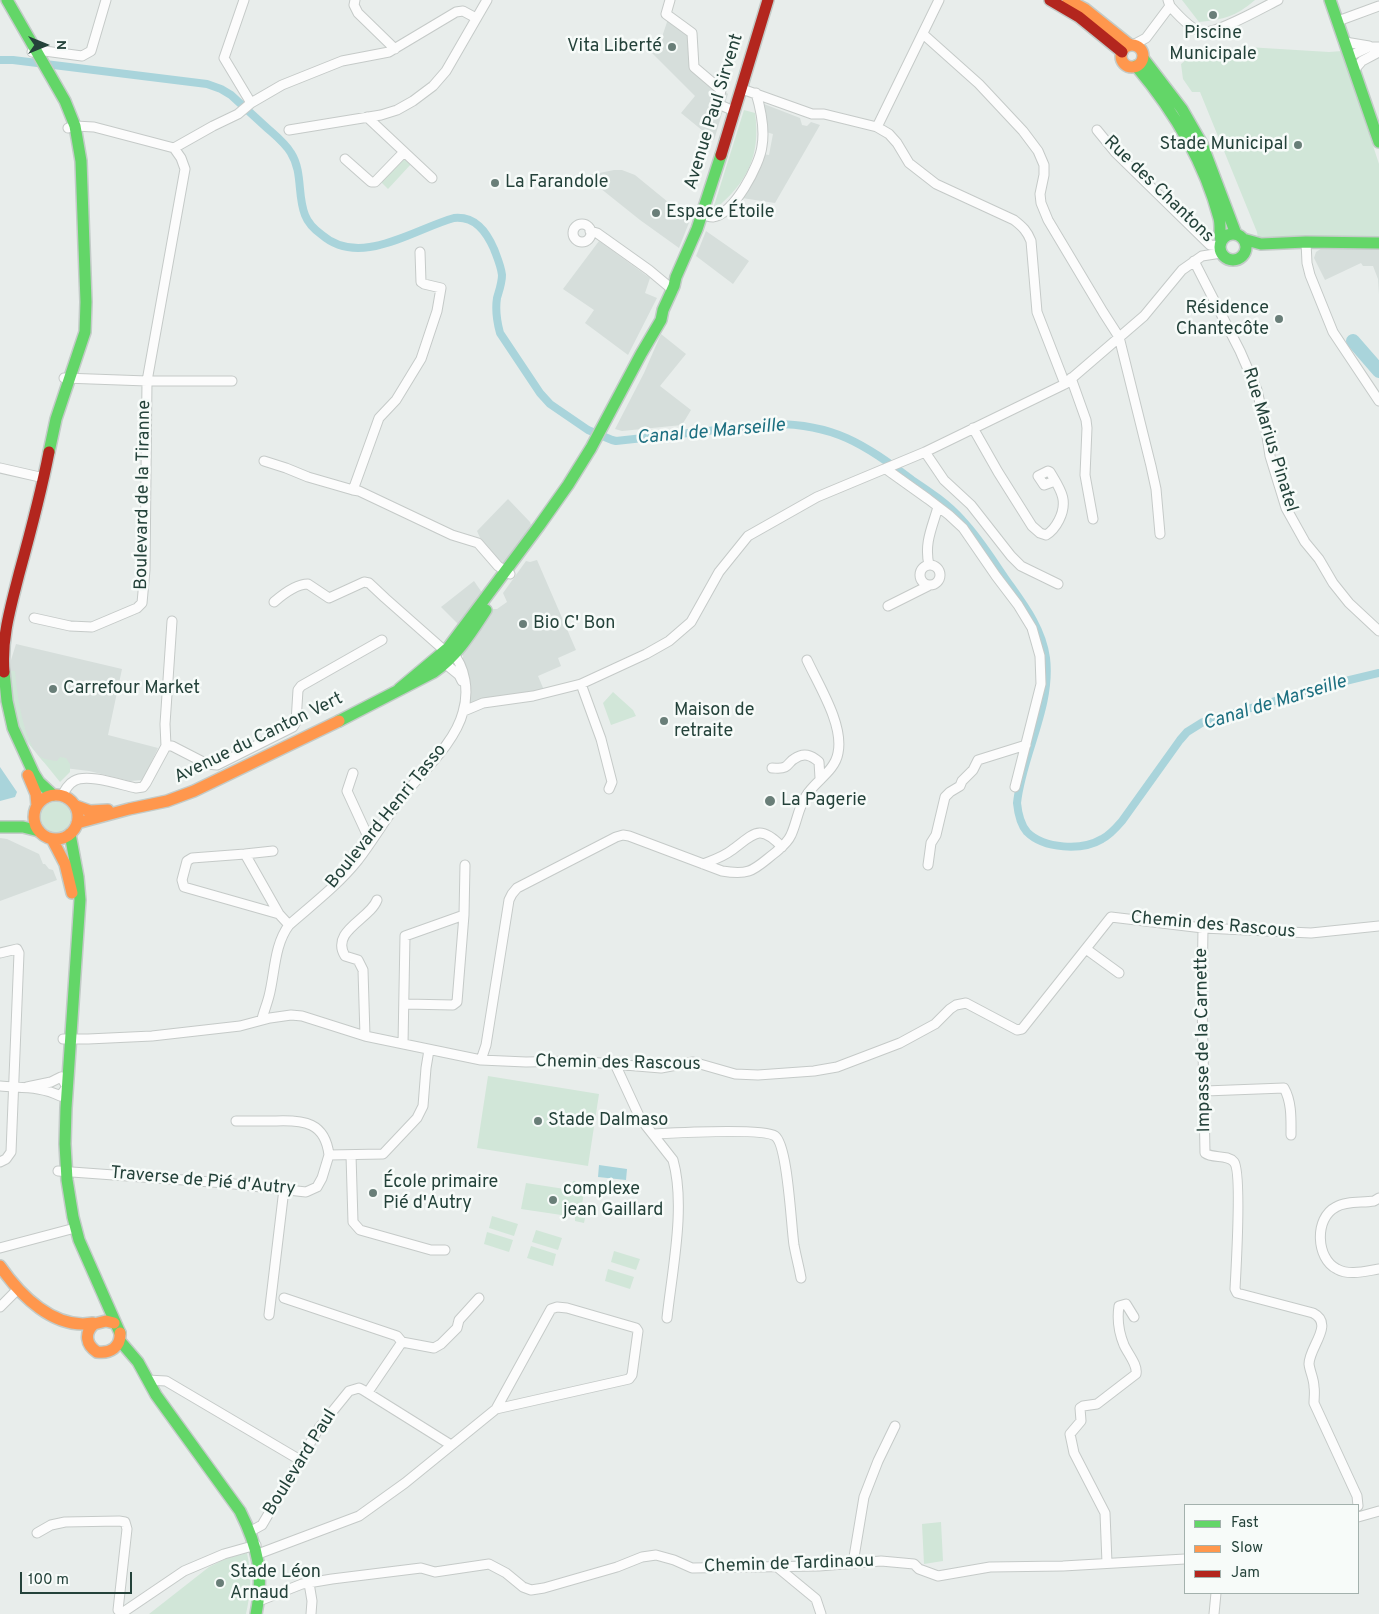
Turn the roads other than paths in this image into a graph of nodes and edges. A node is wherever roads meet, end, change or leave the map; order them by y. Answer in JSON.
{"nodes":[{"id":1,"x":7,"y":0,"type":"edge"},
{"id":2,"x":106,"y":0,"type":"edge"},
{"id":3,"x":244,"y":0,"type":"edge"},
{"id":4,"x":355,"y":0,"type":"edge"},
{"id":5,"x":487,"y":0,"type":"edge"},
{"id":6,"x":670,"y":0,"type":"edge"},
{"id":7,"x":768,"y":0,"type":"edge"},
{"id":8,"x":939,"y":0,"type":"edge"},
{"id":9,"x":1050,"y":0,"type":"edge"},
{"id":10,"x":1068,"y":0,"type":"edge"},
{"id":11,"x":1278,"y":0,"type":"edge"},
{"id":12,"x":1330,"y":0,"type":"edge"},
{"id":13,"x":0,"y":1,"type":"edge"},
{"id":14,"x":1169,"y":3,"type":"edge"},
{"id":15,"x":1379,"y":6,"type":"edge"},
{"id":16,"x":476,"y":18,"type":"junction"},
{"id":17,"x":1338,"y":21,"type":"junction"},
{"id":18,"x":923,"y":34,"type":"junction"},
{"id":19,"x":1345,"y":42,"type":"junction"},
{"id":20,"x":1369,"y":46,"type":"junction"},
{"id":21,"x":1379,"y":47,"type":"edge"},
{"id":22,"x":395,"y":49,"type":"junction"},
{"id":23,"x":1379,"y":52,"type":"edge"},
{"id":24,"x":1134,"y":53,"type":"junction"},
{"id":25,"x":37,"y":55,"type":"junction"},
{"id":26,"x":1355,"y":61,"type":"junction"},
{"id":27,"x":742,"y":89,"type":"junction"},
{"id":28,"x":756,"y":93,"type":"junction"},
{"id":29,"x":247,"y":107,"type":"junction"},
{"id":30,"x":734,"y":111,"type":"junction"},
{"id":31,"x":367,"y":117,"type":"junction"},
{"id":32,"x":72,"y":127,"type":"junction"},
{"id":33,"x":877,"y":127,"type":"junction"},
{"id":34,"x":289,"y":130,"type":"dead end"},
{"id":35,"x":1097,"y":130,"type":"dead end"},
{"id":36,"x":1379,"y":142,"type":"edge"},
{"id":37,"x":174,"y":148,"type":"junction"},
{"id":38,"x":404,"y":152,"type":"junction"},
{"id":39,"x":345,"y":159,"type":"dead end"},
{"id":40,"x":432,"y":178,"type":"dead end"},
{"id":41,"x":702,"y":214,"type":"junction"},
{"id":42,"x":590,"y":234,"type":"dead end"},
{"id":43,"x":1239,"y":236,"type":"junction"},
{"id":44,"x":1306,"y":242,"type":"junction"},
{"id":45,"x":1379,"y":243,"type":"edge"},
{"id":46,"x":1261,"y":244,"type":"junction"},
{"id":47,"x":1221,"y":247,"type":"junction"},
{"id":48,"x":420,"y":252,"type":"dead end"},
{"id":49,"x":1244,"y":253,"type":"junction"},
{"id":50,"x":1194,"y":261,"type":"junction"},
{"id":51,"x":674,"y":288,"type":"junction"},
{"id":52,"x":1119,"y":336,"type":"junction"},
{"id":53,"x":67,"y":378,"type":"junction"},
{"id":54,"x":147,"y":381,"type":"junction"},
{"id":55,"x":232,"y":381,"type":"dead end"},
{"id":56,"x":1068,"y":381,"type":"junction"},
{"id":57,"x":1379,"y":401,"type":"edge"},
{"id":58,"x":973,"y":428,"type":"junction"},
{"id":59,"x":597,"y":435,"type":"joint"},
{"id":60,"x":924,"y":452,"type":"junction"},
{"id":61,"x":264,"y":461,"type":"dead end"},
{"id":62,"x":890,"y":467,"type":"junction"},
{"id":63,"x":0,"y":468,"type":"edge"},
{"id":64,"x":40,"y":477,"type":"junction"},
{"id":65,"x":1055,"y":481,"type":"dead end"},
{"id":66,"x":353,"y":490,"type":"junction"},
{"id":67,"x":938,"y":506,"type":"junction"},
{"id":68,"x":1093,"y":519,"type":"dead end"},
{"id":69,"x":1160,"y":534,"type":"dead end"},
{"id":70,"x":929,"y":565,"type":"junction"},
{"id":71,"x":508,"y":572,"type":"junction"},
{"id":72,"x":1058,"y":584,"type":"dead end"},
{"id":73,"x":928,"y":586,"type":"junction"},
{"id":74,"x":274,"y":602,"type":"dead end"},
{"id":75,"x":888,"y":606,"type":"dead end"},
{"id":76,"x":34,"y":618,"type":"dead end"},
{"id":77,"x":172,"y":621,"type":"dead end"},
{"id":78,"x":2,"y":626,"type":"edge"},
{"id":79,"x":1379,"y":631,"type":"edge"},
{"id":80,"x":382,"y":640,"type":"dead end"},
{"id":81,"x":446,"y":655,"type":"junction"},
{"id":82,"x":807,"y":660,"type":"dead end"},
{"id":83,"x":581,"y":684,"type":"junction"},
{"id":84,"x":0,"y":690,"type":"edge"},
{"id":85,"x":464,"y":711,"type":"junction"},
{"id":86,"x":1026,"y":744,"type":"junction"},
{"id":87,"x":166,"y":746,"type":"junction"},
{"id":88,"x":772,"y":768,"type":"dead end"},
{"id":89,"x":353,"y":773,"type":"dead end"},
{"id":90,"x":820,"y":778,"type":"junction"},
{"id":91,"x":1015,"y":787,"type":"dead end"},
{"id":92,"x":609,"y":790,"type":"dead end"},
{"id":93,"x":58,"y":795,"type":"junction"},
{"id":94,"x":76,"y":806,"type":"junction"},
{"id":95,"x":129,"y":809,"type":"junction"},
{"id":96,"x":36,"y":810,"type":"junction"},
{"id":97,"x":77,"y":823,"type":"junction"},
{"id":98,"x":0,"y":826,"type":"edge"},
{"id":99,"x":39,"y":831,"type":"junction"},
{"id":100,"x":70,"y":834,"type":"junction"},
{"id":101,"x":52,"y":839,"type":"junction"},
{"id":102,"x":370,"y":841,"type":"junction"},
{"id":103,"x":782,"y":848,"type":"junction"},
{"id":104,"x":273,"y":851,"type":"dead end"},
{"id":105,"x":246,"y":854,"type":"junction"},
{"id":106,"x":703,"y":864,"type":"junction"},
{"id":107,"x":465,"y":865,"type":"dead end"},
{"id":108,"x":928,"y":865,"type":"dead end"},
{"id":109,"x":377,"y":900,"type":"dead end"},
{"id":110,"x":279,"y":914,"type":"junction"},
{"id":111,"x":464,"y":915,"type":"junction"},
{"id":112,"x":290,"y":925,"type":"junction"},
{"id":113,"x":1379,"y":926,"type":"edge"},
{"id":114,"x":1204,"y":928,"type":"junction"},
{"id":115,"x":1086,"y":949,"type":"junction"},
{"id":116,"x":1,"y":953,"type":"edge"},
{"id":117,"x":1119,"y":972,"type":"dead end"},
{"id":118,"x":404,"y":1004,"type":"junction"},
{"id":119,"x":262,"y":1019,"type":"junction"},
{"id":120,"x":365,"y":1036,"type":"junction"},
{"id":121,"x":66,"y":1039,"type":"junction"},
{"id":122,"x":403,"y":1044,"type":"junction"},
{"id":123,"x":430,"y":1050,"type":"junction"},
{"id":124,"x":481,"y":1060,"type":"junction"},
{"id":125,"x":615,"y":1064,"type":"junction"},
{"id":126,"x":0,"y":1086,"type":"edge"},
{"id":127,"x":14,"y":1086,"type":"junction"},
{"id":128,"x":27,"y":1087,"type":"junction"},
{"id":129,"x":62,"y":1087,"type":"junction"},
{"id":130,"x":1205,"y":1091,"type":"junction"},
{"id":131,"x":236,"y":1121,"type":"dead end"},
{"id":132,"x":653,"y":1134,"type":"junction"},
{"id":133,"x":1291,"y":1135,"type":"dead end"},
{"id":134,"x":351,"y":1154,"type":"junction"},
{"id":135,"x":329,"y":1155,"type":"junction"},
{"id":136,"x":0,"y":1162,"type":"edge"},
{"id":137,"x":62,"y":1171,"type":"junction"},
{"id":138,"x":284,"y":1189,"type":"junction"},
{"id":139,"x":1379,"y":1198,"type":"edge"},
{"id":140,"x":72,"y":1229,"type":"junction"},
{"id":141,"x":0,"y":1248,"type":"edge"},
{"id":142,"x":445,"y":1250,"type":"dead end"},
{"id":143,"x":0,"y":1266,"type":"edge"},
{"id":144,"x":1379,"y":1269,"type":"edge"},
{"id":145,"x":0,"y":1276,"type":"edge"},
{"id":146,"x":801,"y":1278,"type":"dead end"},
{"id":147,"x":14,"y":1293,"type":"junction"},
{"id":148,"x":284,"y":1298,"type":"dead end"},
{"id":149,"x":479,"y":1298,"type":"dead end"},
{"id":150,"x":0,"y":1307,"type":"edge"},
{"id":151,"x":269,"y":1315,"type":"dead end"},
{"id":152,"x":1134,"y":1317,"type":"dead end"},
{"id":153,"x":667,"y":1318,"type":"dead end"},
{"id":154,"x":95,"y":1322,"type":"junction"},
{"id":155,"x":114,"y":1323,"type":"junction"},
{"id":156,"x":87,"y":1338,"type":"junction"},
{"id":157,"x":120,"y":1341,"type":"junction"},
{"id":158,"x":402,"y":1342,"type":"junction"},
{"id":159,"x":111,"y":1352,"type":"junction"},
{"id":160,"x":145,"y":1376,"type":"junction"},
{"id":161,"x":368,"y":1392,"type":"junction"},
{"id":162,"x":496,"y":1410,"type":"junction"},
{"id":163,"x":895,"y":1426,"type":"dead end"},
{"id":164,"x":451,"y":1445,"type":"junction"},
{"id":165,"x":300,"y":1460,"type":"junction"},
{"id":166,"x":1358,"y":1504,"type":"edge"},
{"id":167,"x":1379,"y":1511,"type":"edge"},
{"id":168,"x":1359,"y":1517,"type":"edge"},
{"id":169,"x":251,"y":1531,"type":"junction"},
{"id":170,"x":37,"y":1533,"type":"dead end"},
{"id":171,"x":257,"y":1550,"type":"junction"},
{"id":172,"x":1184,"y":1559,"type":"edge"},
{"id":173,"x":854,"y":1563,"type":"junction"},
{"id":174,"x":1107,"y":1563,"type":"junction"},
{"id":175,"x":776,"y":1566,"type":"junction"},
{"id":176,"x":309,"y":1583,"type":"junction"},
{"id":177,"x":1216,"y":1594,"type":"edge"},
{"id":178,"x":259,"y":1601,"type":"junction"},
{"id":179,"x":256,"y":1614,"type":"edge"},
{"id":180,"x":311,"y":1614,"type":"edge"},
{"id":181,"x":821,"y":1614,"type":"edge"},
{"id":182,"x":1214,"y":1614,"type":"edge"}],
"edges":[{"from":1,"to":25,"type":"main road"},
{"from":2,"to":25,"type":"street"},
{"from":3,"to":29,"type":"street"},
{"from":4,"to":22,"type":"street"},
{"from":5,"to":16,"type":"street"},
{"from":6,"to":30,"type":"street"},
{"from":7,"to":27,"type":"main road","name":"Avenue Paul Sirvent"},
{"from":8,"to":18,"type":"street"},
{"from":9,"to":24,"type":"main road"},
{"from":10,"to":24,"type":"main road"},
{"from":11,"to":14,"type":"street"},
{"from":12,"to":17,"type":"main road"},
{"from":13,"to":25,"type":"main road"},
{"from":14,"to":24,"type":"street"},
{"from":15,"to":17,"type":"street"},
{"from":16,"to":22,"type":"street"},
{"from":16,"to":31,"type":"street"},
{"from":17,"to":19,"type":"main road"},
{"from":18,"to":33,"type":"street"},
{"from":18,"to":52,"type":"street"},
{"from":19,"to":20,"type":"street"},
{"from":19,"to":26,"type":"main road"},
{"from":20,"to":21,"type":"street"},
{"from":20,"to":26,"type":"street"},
{"from":22,"to":29,"type":"street"},
{"from":23,"to":26,"type":"street"},
{"from":24,"to":43,"type":"main road"},
{"from":24,"to":47,"type":"main road"},
{"from":25,"to":32,"type":"main road"},
{"from":26,"to":36,"type":"main road"},
{"from":27,"to":28,"type":"street"},
{"from":27,"to":30,"type":"main road","name":"Avenue Paul Sirvent"},
{"from":28,"to":33,"type":"street"},
{"from":28,"to":41,"type":"street"},
{"from":29,"to":37,"type":"street"},
{"from":30,"to":41,"type":"main road","name":"Avenue Paul Sirvent"},
{"from":31,"to":34,"type":"street"},
{"from":31,"to":38,"type":"street"},
{"from":32,"to":37,"type":"street"},
{"from":32,"to":53,"type":"main road"},
{"from":33,"to":56,"type":"street"},
{"from":35,"to":47,"type":"street","name":"Rue des Chantons"},
{"from":37,"to":54,"type":"street"},
{"from":38,"to":39,"type":"street"},
{"from":38,"to":40,"type":"street"},
{"from":41,"to":51,"type":"main road","name":"Avenue Paul Sirvent"},
{"from":42,"to":51,"type":"street"},
{"from":43,"to":46,"type":"main road"},
{"from":43,"to":47,"type":"main road"},
{"from":43,"to":49,"type":"main road"},
{"from":44,"to":45,"type":"main road"},
{"from":44,"to":46,"type":"main road"},
{"from":44,"to":57,"type":"street"},
{"from":46,"to":49,"type":"main road"},
{"from":47,"to":49,"type":"main road"},
{"from":47,"to":50,"type":"street"},
{"from":48,"to":66,"type":"street"},
{"from":50,"to":52,"type":"street"},
{"from":50,"to":79,"type":"street","name":"Rue Marius Pinatel"},
{"from":51,"to":59,"type":"main road","name":"Avenue Paul Sirvent"},
{"from":52,"to":56,"type":"street"},
{"from":52,"to":69,"type":"street"},
{"from":53,"to":54,"type":"street","name":"Boulevard de la Tiranne"},
{"from":53,"to":64,"type":"main road"},
{"from":54,"to":55,"type":"street"},
{"from":54,"to":76,"type":"street","name":"Boulevard de la Tiranne"},
{"from":56,"to":58,"type":"street"},
{"from":56,"to":68,"type":"street"},
{"from":58,"to":60,"type":"street"},
{"from":58,"to":65,"type":"street"},
{"from":59,"to":71,"type":"main road","name":"Avenue du Canton Vert"},
{"from":60,"to":62,"type":"street"},
{"from":60,"to":72,"type":"street"},
{"from":61,"to":66,"type":"street"},
{"from":62,"to":67,"type":"street"},
{"from":62,"to":83,"type":"street"},
{"from":63,"to":64,"type":"street"},
{"from":64,"to":78,"type":"main road"},
{"from":66,"to":71,"type":"street"},
{"from":67,"to":70,"type":"street"},
{"from":67,"to":86,"type":"street"},
{"from":70,"to":73,"type":"street"},
{"from":70,"to":73,"type":"street"},
{"from":71,"to":81,"type":"main road","name":"Avenue du Canton Vert"},
{"from":73,"to":75,"type":"street"},
{"from":74,"to":81,"type":"street","name":"Boulevard Henri Tasso"},
{"from":77,"to":87,"type":"street"},
{"from":78,"to":93,"type":"main road"},
{"from":80,"to":87,"type":"street"},
{"from":81,"to":85,"type":"street","name":"Boulevard Henri Tasso"},
{"from":81,"to":95,"type":"main road","name":"Avenue du Canton Vert"},
{"from":82,"to":90,"type":"street"},
{"from":83,"to":85,"type":"street"},
{"from":83,"to":92,"type":"street"},
{"from":84,"to":96,"type":"main road"},
{"from":85,"to":102,"type":"street","name":"Boulevard Henri Tasso"},
{"from":86,"to":91,"type":"street"},
{"from":86,"to":108,"type":"street"},
{"from":87,"to":93,"type":"street"},
{"from":88,"to":90,"type":"street"},
{"from":89,"to":102,"type":"street"},
{"from":90,"to":103,"type":"street"},
{"from":93,"to":94,"type":"main road"},
{"from":93,"to":96,"type":"main road"},
{"from":94,"to":95,"type":"main road","name":"Avenue du Canton Vert"},
{"from":94,"to":97,"type":"main road"},
{"from":95,"to":97,"type":"main road","name":"Avenue du Canton Vert"},
{"from":96,"to":98,"type":"main road"},
{"from":96,"to":99,"type":"main road"},
{"from":97,"to":100,"type":"main road"},
{"from":98,"to":99,"type":"main road"},
{"from":99,"to":101,"type":"main road"},
{"from":100,"to":101,"type":"main road"},
{"from":100,"to":121,"type":"main road"},
{"from":101,"to":121,"type":"main road"},
{"from":102,"to":112,"type":"street","name":"Boulevard Henri Tasso"},
{"from":103,"to":106,"type":"street"},
{"from":103,"to":106,"type":"street"},
{"from":104,"to":105,"type":"street"},
{"from":105,"to":110,"type":"street"},
{"from":105,"to":110,"type":"street"},
{"from":106,"to":124,"type":"street"},
{"from":107,"to":111,"type":"street"},
{"from":109,"to":120,"type":"street"},
{"from":110,"to":112,"type":"street"},
{"from":111,"to":118,"type":"street"},
{"from":111,"to":118,"type":"street"},
{"from":112,"to":119,"type":"street","name":"Boulevard Henri Tasso"},
{"from":113,"to":114,"type":"street","name":"Chemin des Rascous"},
{"from":114,"to":115,"type":"street","name":"Chemin des Rascous"},
{"from":114,"to":130,"type":"street","name":"Impasse de la Carnette"},
{"from":115,"to":117,"type":"street"},
{"from":115,"to":125,"type":"street","name":"Chemin des Rascous"},
{"from":116,"to":127,"type":"street"},
{"from":118,"to":122,"type":"street"},
{"from":119,"to":120,"type":"street","name":"Chemin des Rascous"},
{"from":119,"to":121,"type":"street"},
{"from":120,"to":122,"type":"street","name":"Chemin des Rascous"},
{"from":121,"to":129,"type":"main road"},
{"from":122,"to":123,"type":"street","name":"Chemin des Rascous"},
{"from":123,"to":124,"type":"street","name":"Chemin des Rascous"},
{"from":123,"to":134,"type":"street"},
{"from":124,"to":125,"type":"street","name":"Chemin des Rascous"},
{"from":125,"to":132,"type":"street"},
{"from":126,"to":127,"type":"street"},
{"from":127,"to":128,"type":"street"},
{"from":127,"to":136,"type":"street"},
{"from":128,"to":129,"type":"street"},
{"from":128,"to":129,"type":"street"},
{"from":129,"to":137,"type":"main road"},
{"from":130,"to":133,"type":"street"},
{"from":130,"to":166,"type":"street","name":"Impasse de la Carnette"},
{"from":131,"to":135,"type":"street"},
{"from":132,"to":146,"type":"street"},
{"from":132,"to":153,"type":"street"},
{"from":134,"to":135,"type":"street"},
{"from":134,"to":142,"type":"street"},
{"from":135,"to":138,"type":"street","name":"Traverse de Pié d'Autry"},
{"from":137,"to":138,"type":"street","name":"Traverse de Pié d'Autry"},
{"from":137,"to":140,"type":"main road"},
{"from":138,"to":151,"type":"street"},
{"from":139,"to":144,"type":"street"},
{"from":140,"to":141,"type":"street"},
{"from":140,"to":154,"type":"main road"},
{"from":140,"to":155,"type":"main road"},
{"from":143,"to":154,"type":"main road"},
{"from":145,"to":147,"type":"main road"},
{"from":147,"to":150,"type":"street"},
{"from":147,"to":156,"type":"main road"},
{"from":148,"to":158,"type":"street"},
{"from":149,"to":158,"type":"street"},
{"from":152,"to":174,"type":"street"},
{"from":154,"to":155,"type":"main road"},
{"from":154,"to":156,"type":"main road"},
{"from":155,"to":157,"type":"main road"},
{"from":156,"to":159,"type":"main road"},
{"from":157,"to":159,"type":"main road"},
{"from":157,"to":160,"type":"main road"},
{"from":158,"to":161,"type":"street"},
{"from":159,"to":160,"type":"main road"},
{"from":160,"to":165,"type":"street"},
{"from":160,"to":169,"type":"main road"},
{"from":161,"to":164,"type":"street"},
{"from":161,"to":165,"type":"street","name":"Boulevard Paul"},
{"from":162,"to":162,"type":"street"},
{"from":162,"to":164,"type":"street"},
{"from":163,"to":173,"type":"street"},
{"from":164,"to":171,"type":"street"},
{"from":165,"to":169,"type":"street","name":"Boulevard Paul"},
{"from":167,"to":168,"type":"street"},
{"from":169,"to":171,"type":"main road"},
{"from":170,"to":171,"type":"street"},
{"from":171,"to":178,"type":"main road"},
{"from":172,"to":174,"type":"street","name":"Chemin de Tardinaou"},
{"from":173,"to":174,"type":"street","name":"Chemin de Tardinaou"},
{"from":173,"to":175,"type":"street","name":"Chemin de Tardinaou"},
{"from":175,"to":176,"type":"street","name":"Chemin de Tardinaou"},
{"from":175,"to":181,"type":"street"},
{"from":176,"to":178,"type":"street","name":"Chemin de Tardinaou"},
{"from":176,"to":180,"type":"street"},
{"from":177,"to":182,"type":"street"},
{"from":178,"to":179,"type":"main road"}]}
